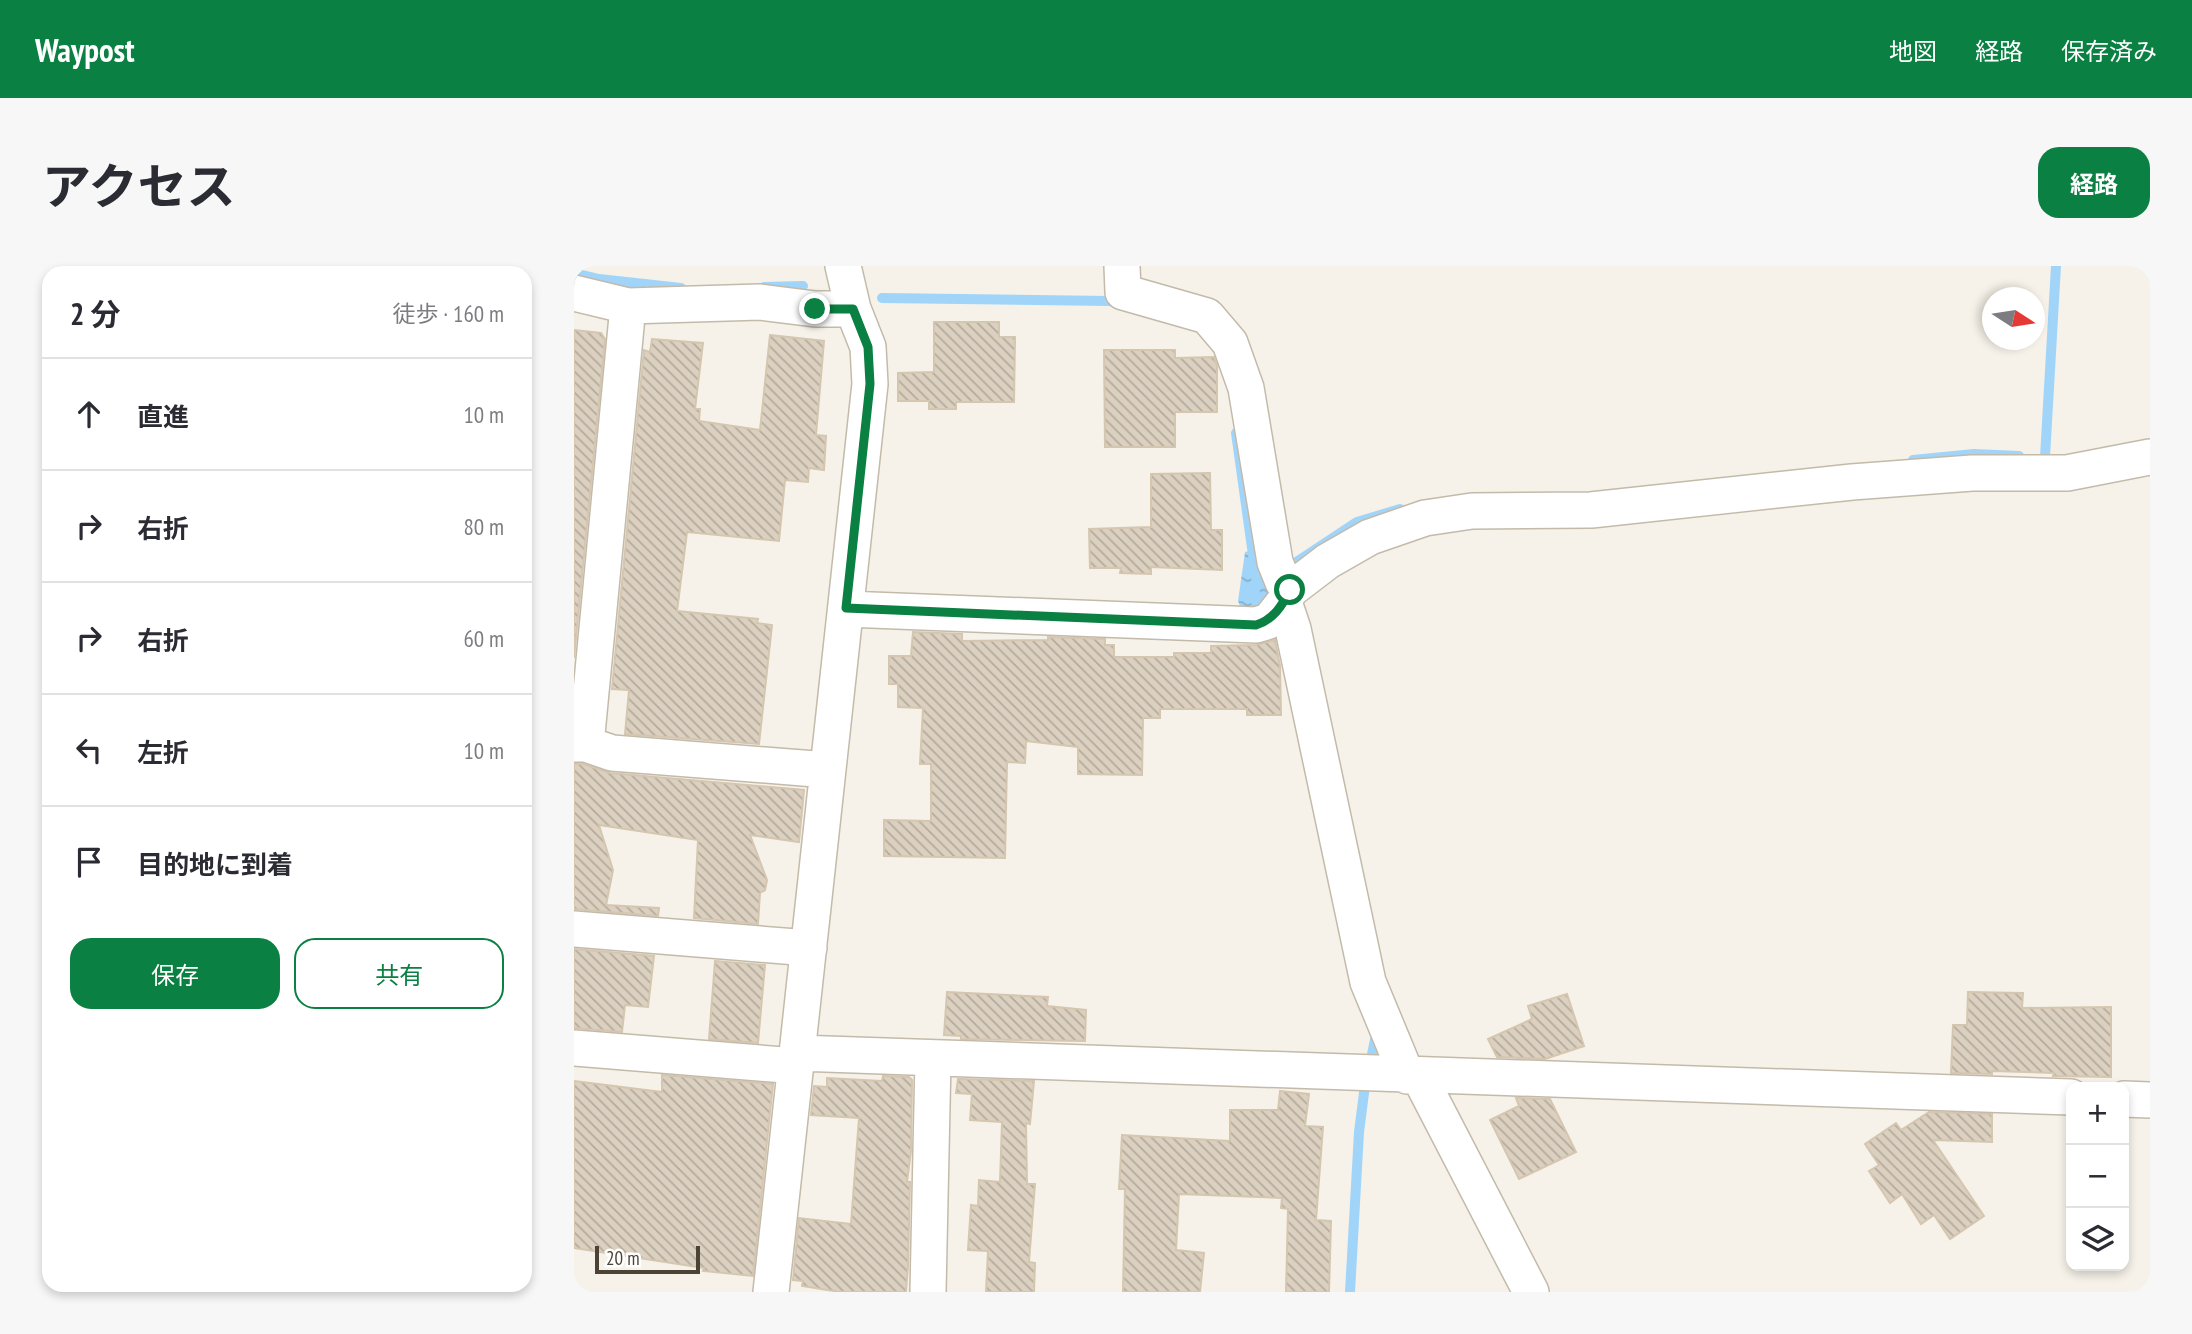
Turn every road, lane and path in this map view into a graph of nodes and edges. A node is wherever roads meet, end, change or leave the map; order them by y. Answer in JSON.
{"nodes":[{"id":1,"x":843,"y":266,"type":"edge"},
{"id":2,"x":1122,"y":266,"type":"edge"},
{"id":3,"x":574,"y":293,"type":"edge"},
{"id":4,"x":628,"y":306,"type":"junction"},
{"id":5,"x":853,"y":309,"type":"junction"},
{"id":6,"x":2150,"y":457,"type":"edge"},
{"id":7,"x":1280,"y":594,"type":"junction"},
{"id":8,"x":846,"y":608,"type":"junction"},
{"id":9,"x":580,"y":744,"type":"edge"},
{"id":10,"x":828,"y":770,"type":"junction"},
{"id":11,"x":574,"y":929,"type":"edge"},
{"id":12,"x":809,"y":948,"type":"junction"},
{"id":13,"x":574,"y":1048,"type":"edge"},
{"id":14,"x":933,"y":1059,"type":"junction"},
{"id":15,"x":796,"y":1060,"type":"junction"},
{"id":16,"x":1390,"y":1075,"type":"junction"},
{"id":17,"x":2066,"y":1097,"type":"edge"},
{"id":18,"x":2129,"y":1099,"type":"edge"},
{"id":19,"x":2150,"y":1100,"type":"edge"},
{"id":20,"x":771,"y":1292,"type":"edge"},
{"id":21,"x":928,"y":1292,"type":"edge"},
{"id":22,"x":1531,"y":1292,"type":"edge"}],
"edges":[{"from":1,"to":5,"type":"street"},
{"from":2,"to":7,"type":"street"},
{"from":3,"to":4,"type":"street"},
{"from":4,"to":5,"type":"street"},
{"from":4,"to":9,"type":"street"},
{"from":5,"to":8,"type":"street"},
{"from":6,"to":7,"type":"street"},
{"from":7,"to":8,"type":"street"},
{"from":7,"to":16,"type":"street"},
{"from":8,"to":10,"type":"street"},
{"from":9,"to":10,"type":"street"},
{"from":10,"to":12,"type":"street"},
{"from":11,"to":12,"type":"street"},
{"from":12,"to":15,"type":"street"},
{"from":13,"to":15,"type":"street"},
{"from":14,"to":15,"type":"street"},
{"from":14,"to":16,"type":"street"},
{"from":14,"to":21,"type":"street"},
{"from":15,"to":20,"type":"street"},
{"from":16,"to":17,"type":"street"},
{"from":16,"to":22,"type":"street"},
{"from":18,"to":19,"type":"street"}]}
